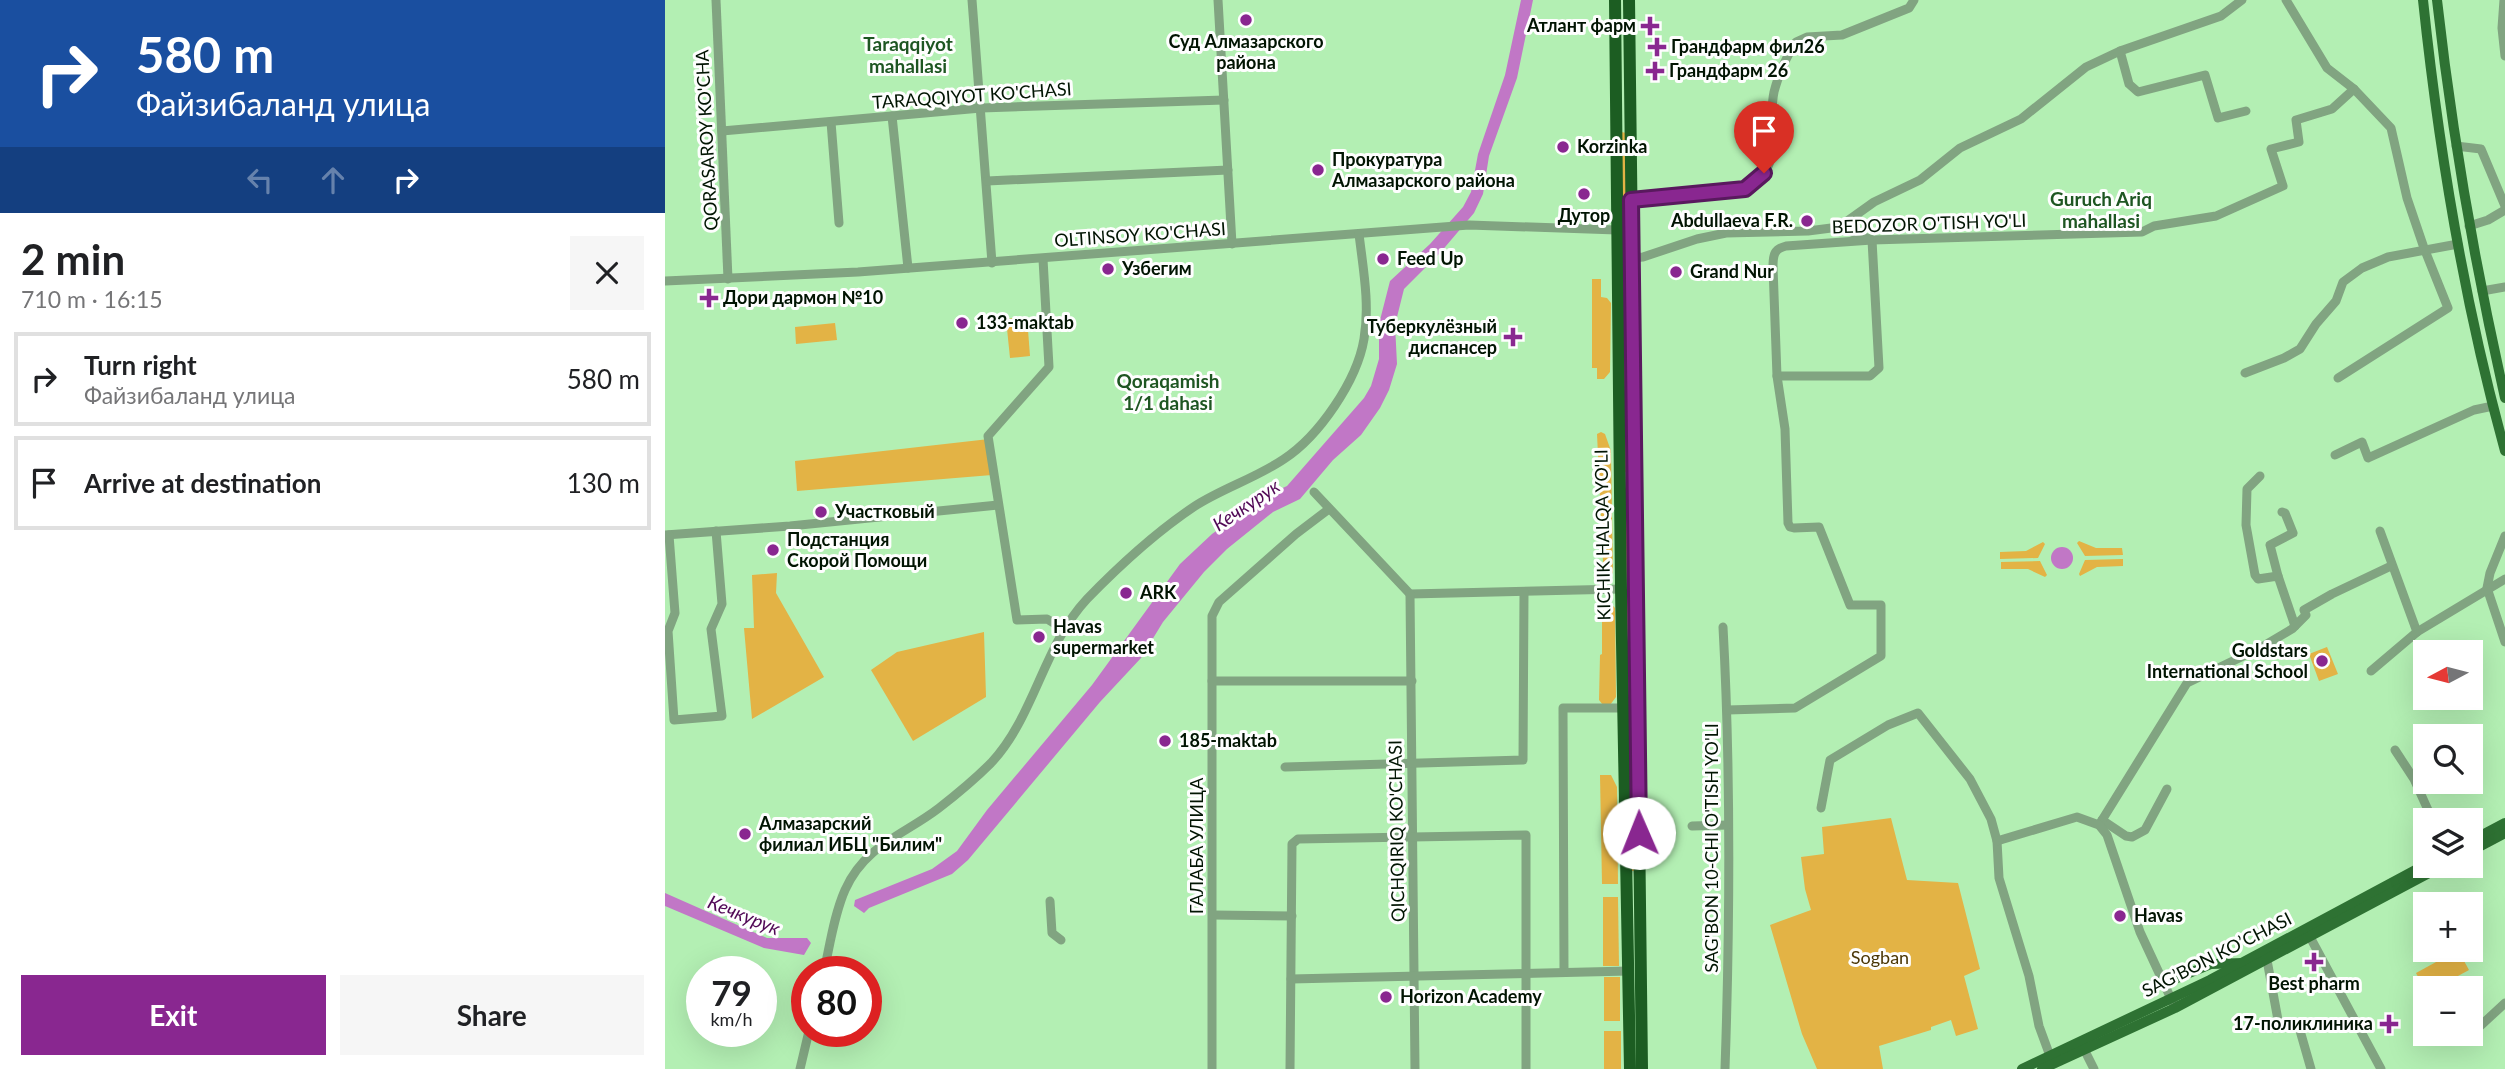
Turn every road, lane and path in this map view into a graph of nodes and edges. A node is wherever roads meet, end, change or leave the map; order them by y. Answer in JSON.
{"nodes":[{"id":1,"x":716,"y":0,"type":"edge"},
{"id":2,"x":972,"y":0,"type":"edge"},
{"id":3,"x":1217,"y":0,"type":"edge"},
{"id":4,"x":1615,"y":0,"type":"edge"},
{"id":5,"x":1629,"y":0,"type":"edge"},
{"id":6,"x":1914,"y":0,"type":"edge"},
{"id":7,"x":2242,"y":0,"type":"edge"},
{"id":8,"x":2286,"y":0,"type":"edge"},
{"id":9,"x":2425,"y":0,"type":"edge"},
{"id":10,"x":2435,"y":0,"type":"edge"},
{"id":11,"x":2504,"y":0,"type":"edge"},
{"id":12,"x":2120,"y":51,"type":"junction"},
{"id":13,"x":2505,"y":56,"type":"edge"},
{"id":14,"x":2446,"y":73,"type":"junction"},
{"id":15,"x":2432,"y":74,"type":"junction"},
{"id":16,"x":2354,"y":89,"type":"junction"},
{"id":17,"x":1224,"y":100,"type":"junction"},
{"id":18,"x":981,"y":108,"type":"junction"},
{"id":19,"x":2246,"y":111,"type":"dead end"},
{"id":20,"x":893,"y":116,"type":"junction"},
{"id":21,"x":831,"y":122,"type":"junction"},
{"id":22,"x":1616,"y":123,"type":"junction"},
{"id":23,"x":1630,"y":124,"type":"junction"},
{"id":24,"x":722,"y":131,"type":"junction"},
{"id":25,"x":2456,"y":146,"type":"junction"},
{"id":26,"x":1229,"y":170,"type":"junction"},
{"id":27,"x":986,"y":181,"type":"junction"},
{"id":28,"x":1631,"y":200,"type":"junction"},
{"id":29,"x":2505,"y":208,"type":"edge"},
{"id":30,"x":839,"y":223,"type":"dead end"},
{"id":31,"x":2469,"y":226,"type":"junction"},
{"id":32,"x":1839,"y":227,"type":"junction"},
{"id":33,"x":1617,"y":230,"type":"junction"},
{"id":34,"x":1359,"y":234,"type":"junction"},
{"id":35,"x":1872,"y":240,"type":"junction"},
{"id":36,"x":1232,"y":244,"type":"junction"},
{"id":37,"x":2458,"y":244,"type":"junction"},
{"id":38,"x":2424,"y":248,"type":"junction"},
{"id":39,"x":1632,"y":258,"type":"junction"},
{"id":40,"x":1043,"y":259,"type":"junction"},
{"id":41,"x":992,"y":263,"type":"junction"},
{"id":42,"x":908,"y":268,"type":"junction"},
{"id":43,"x":728,"y":279,"type":"junction"},
{"id":44,"x":665,"y":281,"type":"edge"},
{"id":45,"x":2505,"y":287,"type":"edge"},
{"id":46,"x":2481,"y":291,"type":"junction"},
{"id":47,"x":2245,"y":373,"type":"dead end"},
{"id":48,"x":1777,"y":376,"type":"junction"},
{"id":49,"x":2339,"y":378,"type":"dead end"},
{"id":50,"x":2505,"y":398,"type":"edge"},
{"id":51,"x":2493,"y":406,"type":"junction"},
{"id":52,"x":2503,"y":439,"type":"edge"},
{"id":53,"x":2505,"y":451,"type":"edge"},
{"id":54,"x":2335,"y":455,"type":"dead end"},
{"id":55,"x":1619,"y":476,"type":"junction"},
{"id":56,"x":1635,"y":476,"type":"junction"},
{"id":57,"x":2260,"y":476,"type":"dead end"},
{"id":58,"x":1314,"y":492,"type":"dead end"},
{"id":59,"x":998,"y":505,"type":"junction"},
{"id":60,"x":1329,"y":509,"type":"junction"},
{"id":61,"x":2282,"y":512,"type":"dead end"},
{"id":62,"x":716,"y":531,"type":"junction"},
{"id":63,"x":2380,"y":531,"type":"dead end"},
{"id":64,"x":667,"y":535,"type":"edge"},
{"id":65,"x":2505,"y":536,"type":"edge"},
{"id":66,"x":2391,"y":566,"type":"junction"},
{"id":67,"x":2278,"y":576,"type":"junction"},
{"id":68,"x":2505,"y":579,"type":"edge"},
{"id":69,"x":2487,"y":588,"type":"junction"},
{"id":70,"x":1621,"y":589,"type":"junction"},
{"id":71,"x":1524,"y":592,"type":"junction"},
{"id":72,"x":1410,"y":594,"type":"junction"},
{"id":73,"x":2295,"y":626,"type":"junction"},
{"id":74,"x":1723,"y":627,"type":"dead end"},
{"id":75,"x":1065,"y":629,"type":"junction"},
{"id":76,"x":2417,"y":632,"type":"junction"},
{"id":77,"x":2505,"y":642,"type":"edge"},
{"id":78,"x":2371,"y":671,"type":"dead end"},
{"id":79,"x":1212,"y":681,"type":"junction"},
{"id":80,"x":1412,"y":681,"type":"junction"},
{"id":81,"x":1623,"y":709,"type":"junction"},
{"id":82,"x":1727,"y":710,"type":"junction"},
{"id":83,"x":669,"y":721,"type":"edge"},
{"id":84,"x":2395,"y":750,"type":"dead end"},
{"id":85,"x":1411,"y":763,"type":"junction"},
{"id":86,"x":1286,"y":767,"type":"dead end"},
{"id":87,"x":2167,"y":789,"type":"dead end"},
{"id":88,"x":1821,"y":808,"type":"dead end"},
{"id":89,"x":2427,"y":808,"type":"edge"},
{"id":90,"x":2100,"y":822,"type":"junction"},
{"id":91,"x":2505,"y":823,"type":"edge"},
{"id":92,"x":1728,"y":825,"type":"junction"},
{"id":93,"x":1692,"y":826,"type":"dead end"},
{"id":94,"x":2505,"y":833,"type":"edge"},
{"id":95,"x":2483,"y":835,"type":"edge"},
{"id":96,"x":1412,"y":837,"type":"junction"},
{"id":97,"x":1997,"y":841,"type":"junction"},
{"id":98,"x":2483,"y":845,"type":"edge"},
{"id":99,"x":2413,"y":871,"type":"edge"},
{"id":100,"x":2420,"y":878,"type":"edge"},
{"id":101,"x":1634,"y":881,"type":"junction"},
{"id":102,"x":1050,"y":901,"type":"dead end"},
{"id":103,"x":1213,"y":915,"type":"junction"},
{"id":104,"x":1292,"y":916,"type":"junction"},
{"id":105,"x":2310,"y":937,"type":"junction"},
{"id":106,"x":1061,"y":940,"type":"dead end"},
{"id":107,"x":828,"y":956,"type":"edge"},
{"id":108,"x":2267,"y":960,"type":"junction"},
{"id":109,"x":2243,"y":963,"type":"junction"},
{"id":110,"x":1629,"y":971,"type":"junction"},
{"id":111,"x":1564,"y":972,"type":"junction"},
{"id":112,"x":1525,"y":974,"type":"junction"},
{"id":113,"x":1414,"y":975,"type":"junction"},
{"id":114,"x":1291,"y":979,"type":"junction"},
{"id":115,"x":2163,"y":979,"type":"junction"},
{"id":116,"x":2505,"y":1003,"type":"edge"},
{"id":117,"x":2174,"y":1004,"type":"junction"},
{"id":118,"x":2483,"y":1023,"type":"edge"},
{"id":119,"x":1636,"y":1044,"type":"junction"},
{"id":120,"x":805,"y":1047,"type":"edge"},
{"id":121,"x":2084,"y":1049,"type":"junction"},
{"id":122,"x":2050,"y":1056,"type":"junction"},
{"id":123,"x":800,"y":1069,"type":"edge"},
{"id":124,"x":1212,"y":1069,"type":"edge"},
{"id":125,"x":1290,"y":1069,"type":"edge"},
{"id":126,"x":1415,"y":1069,"type":"edge"},
{"id":127,"x":1526,"y":1069,"type":"edge"},
{"id":128,"x":1630,"y":1069,"type":"edge"},
{"id":129,"x":1642,"y":1069,"type":"edge"},
{"id":130,"x":1725,"y":1069,"type":"edge"},
{"id":131,"x":2022,"y":1069,"type":"edge"},
{"id":132,"x":2042,"y":1069,"type":"edge"},
{"id":133,"x":2094,"y":1069,"type":"edge"},
{"id":134,"x":2311,"y":1069,"type":"edge"},
{"id":135,"x":2382,"y":1069,"type":"edge"}],
"edges":[{"from":1,"to":24,"type":"street","name":"QORASAROY KO'CHA"},
{"from":2,"to":18,"type":"street"},
{"from":3,"to":17,"type":"street"},
{"from":4,"to":22,"type":"highway","name":"KICHIK HALQA YO'LI"},
{"from":5,"to":23,"type":"highway","name":"KICHIK HALQA YO'LI"},
{"from":6,"to":28,"type":"street"},
{"from":7,"to":12,"type":"street"},
{"from":8,"to":16,"type":"street"},
{"from":9,"to":10,"type":"main road"},
{"from":9,"to":15,"type":"main road"},
{"from":10,"to":14,"type":"main road"},
{"from":11,"to":13,"type":"street"},
{"from":12,"to":19,"type":"street"},
{"from":12,"to":32,"type":"street"},
{"from":14,"to":15,"type":"main road"},
{"from":14,"to":25,"type":"main road"},
{"from":15,"to":37,"type":"main road"},
{"from":16,"to":35,"type":"street","name":"BEDOZOR O'TISH YO'LI"},
{"from":16,"to":38,"type":"street"},
{"from":17,"to":18,"type":"street","name":"TARAQQIYOT KO'CHASI"},
{"from":17,"to":26,"type":"street"},
{"from":18,"to":20,"type":"street","name":"TARAQQIYOT KO'CHASI"},
{"from":18,"to":27,"type":"street"},
{"from":20,"to":21,"type":"street","name":"TARAQQIYOT KO'CHASI"},
{"from":20,"to":42,"type":"street"},
{"from":21,"to":24,"type":"street","name":"TARAQQIYOT KO'CHASI"},
{"from":21,"to":30,"type":"street"},
{"from":22,"to":23,"type":"highway"},
{"from":22,"to":33,"type":"highway","name":"KICHIK HALQA YO'LI"},
{"from":23,"to":28,"type":"highway","name":"KICHIK HALQA YO'LI"},
{"from":24,"to":43,"type":"street","name":"QORASAROY KO'CHA"},
{"from":25,"to":29,"type":"street"},
{"from":25,"to":31,"type":"main road"},
{"from":26,"to":27,"type":"street"},
{"from":26,"to":36,"type":"street"},
{"from":27,"to":41,"type":"street"},
{"from":28,"to":39,"type":"highway","name":"KICHIK HALQA YO'LI"},
{"from":29,"to":31,"type":"street"},
{"from":31,"to":46,"type":"main road"},
{"from":32,"to":35,"type":"street"},
{"from":32,"to":39,"type":"street"},
{"from":33,"to":34,"type":"street","name":"OLTINSOY KO'CHASI"},
{"from":33,"to":55,"type":"highway","name":"KICHIK HALQA YO'LI"},
{"from":34,"to":36,"type":"street","name":"OLTINSOY KO'CHASI"},
{"from":34,"to":75,"type":"street"},
{"from":35,"to":48,"type":"street","name":"BEDOZOR O'TISH YO'LI"},
{"from":35,"to":48,"type":"street"},
{"from":36,"to":40,"type":"street","name":"OLTINSOY KO'CHASI"},
{"from":37,"to":38,"type":"street"},
{"from":37,"to":51,"type":"main road"},
{"from":38,"to":47,"type":"street"},
{"from":38,"to":49,"type":"street"},
{"from":39,"to":56,"type":"highway","name":"KICHIK HALQA YO'LI"},
{"from":40,"to":41,"type":"street","name":"OLTINSOY KO'CHASI"},
{"from":40,"to":59,"type":"street"},
{"from":41,"to":42,"type":"street","name":"OLTINSOY KO'CHASI"},
{"from":42,"to":43,"type":"street","name":"OLTINSOY KO'CHASI"},
{"from":43,"to":44,"type":"street","name":"OLTINSOY KO'CHASI"},
{"from":45,"to":46,"type":"street"},
{"from":46,"to":50,"type":"main road"},
{"from":48,"to":82,"type":"street"},
{"from":51,"to":52,"type":"main road"},
{"from":51,"to":54,"type":"street"},
{"from":52,"to":53,"type":"main road"},
{"from":55,"to":56,"type":"highway"},
{"from":55,"to":70,"type":"highway","name":"KICHIK HALQA YO'LI"},
{"from":56,"to":101,"type":"highway","name":"KICHIK HALQA YO'LI"},
{"from":57,"to":67,"type":"street"},
{"from":58,"to":60,"type":"street"},
{"from":59,"to":62,"type":"street"},
{"from":59,"to":75,"type":"street"},
{"from":60,"to":72,"type":"street"},
{"from":60,"to":79,"type":"street","name":"ГАЛАБА УЛИЦА"},
{"from":61,"to":67,"type":"street"},
{"from":62,"to":64,"type":"street"},
{"from":62,"to":83,"type":"street"},
{"from":63,"to":66,"type":"street"},
{"from":64,"to":83,"type":"street"},
{"from":65,"to":69,"type":"street"},
{"from":66,"to":73,"type":"street"},
{"from":66,"to":76,"type":"street"},
{"from":67,"to":73,"type":"street"},
{"from":68,"to":69,"type":"street"},
{"from":69,"to":76,"type":"street"},
{"from":69,"to":77,"type":"street"},
{"from":70,"to":71,"type":"street"},
{"from":70,"to":81,"type":"highway","name":"KICHIK HALQA YO'LI"},
{"from":71,"to":72,"type":"street"},
{"from":71,"to":85,"type":"street"},
{"from":72,"to":80,"type":"street","name":"QICHQIRIQ KO'CHASI"},
{"from":73,"to":90,"type":"street"},
{"from":74,"to":82,"type":"street","name":"SAG'BON 10-CHI O'TISH YO'LI"},
{"from":75,"to":107,"type":"street"},
{"from":76,"to":78,"type":"street"},
{"from":79,"to":80,"type":"street"},
{"from":79,"to":103,"type":"street","name":"ГАЛАБА УЛИЦА"},
{"from":80,"to":85,"type":"street","name":"QICHQIRIQ KO'CHASI"},
{"from":81,"to":101,"type":"highway","name":"KICHIK HALQA YO'LI"},
{"from":81,"to":111,"type":"street"},
{"from":82,"to":92,"type":"street","name":"SAG'BON 10-CHI O'TISH YO'LI"},
{"from":84,"to":89,"type":"street"},
{"from":85,"to":86,"type":"street"},
{"from":85,"to":96,"type":"street","name":"QICHQIRIQ KO'CHASI"},
{"from":87,"to":90,"type":"street"},
{"from":88,"to":97,"type":"street"},
{"from":90,"to":97,"type":"street"},
{"from":90,"to":115,"type":"street"},
{"from":91,"to":95,"type":"main road"},
{"from":92,"to":93,"type":"street"},
{"from":92,"to":130,"type":"street","name":"SAG'BON 10-CHI O'TISH YO'LI"},
{"from":94,"to":98,"type":"main road"},
{"from":96,"to":104,"type":"street"},
{"from":96,"to":112,"type":"street"},
{"from":96,"to":113,"type":"street","name":"QICHQIRIQ KO'CHASI"},
{"from":97,"to":122,"type":"street"},
{"from":99,"to":109,"type":"main road","name":"SAG’BON KO’CHASI"},
{"from":100,"to":105,"type":"main road","name":"SAG’BON KO’CHASI"},
{"from":101,"to":110,"type":"highway","name":"KICHIK HALQA YO'LI"},
{"from":101,"to":119,"type":"highway","name":"KICHIK HALQA YO'LI"},
{"from":102,"to":106,"type":"street"},
{"from":103,"to":104,"type":"street"},
{"from":103,"to":124,"type":"street","name":"ГАЛАБА УЛИЦА"},
{"from":104,"to":114,"type":"street"},
{"from":105,"to":108,"type":"main road","name":"SAG’BON KO’CHASI"},
{"from":105,"to":135,"type":"street"},
{"from":108,"to":117,"type":"main road","name":"SAG’BON KO’CHASI"},
{"from":108,"to":134,"type":"street"},
{"from":109,"to":115,"type":"main road"},
{"from":109,"to":117,"type":"main road","name":"SAG’BON KO’CHASI"},
{"from":110,"to":111,"type":"street"},
{"from":110,"to":119,"type":"highway","name":"KICHIK HALQA YO'LI"},
{"from":111,"to":112,"type":"street"},
{"from":112,"to":113,"type":"street"},
{"from":112,"to":127,"type":"street"},
{"from":113,"to":114,"type":"street"},
{"from":113,"to":126,"type":"street","name":"QICHQIRIQ KO'CHASI"},
{"from":114,"to":125,"type":"street"},
{"from":115,"to":117,"type":"street"},
{"from":116,"to":118,"type":"street"},
{"from":117,"to":121,"type":"main road","name":"SAG’BON KO’CHASI"},
{"from":117,"to":122,"type":"main road","name":"SAG’BON KO’CHASI"},
{"from":119,"to":128,"type":"highway","name":"KICHIK HALQA YO'LI"},
{"from":119,"to":129,"type":"highway","name":"KICHIK HALQA YO'LI"},
{"from":120,"to":123,"type":"street"},
{"from":121,"to":132,"type":"main road","name":"SAG’BON KO’CHASI"},
{"from":121,"to":133,"type":"street"},
{"from":122,"to":131,"type":"main road","name":"SAG’BON KO’CHASI"}]}
